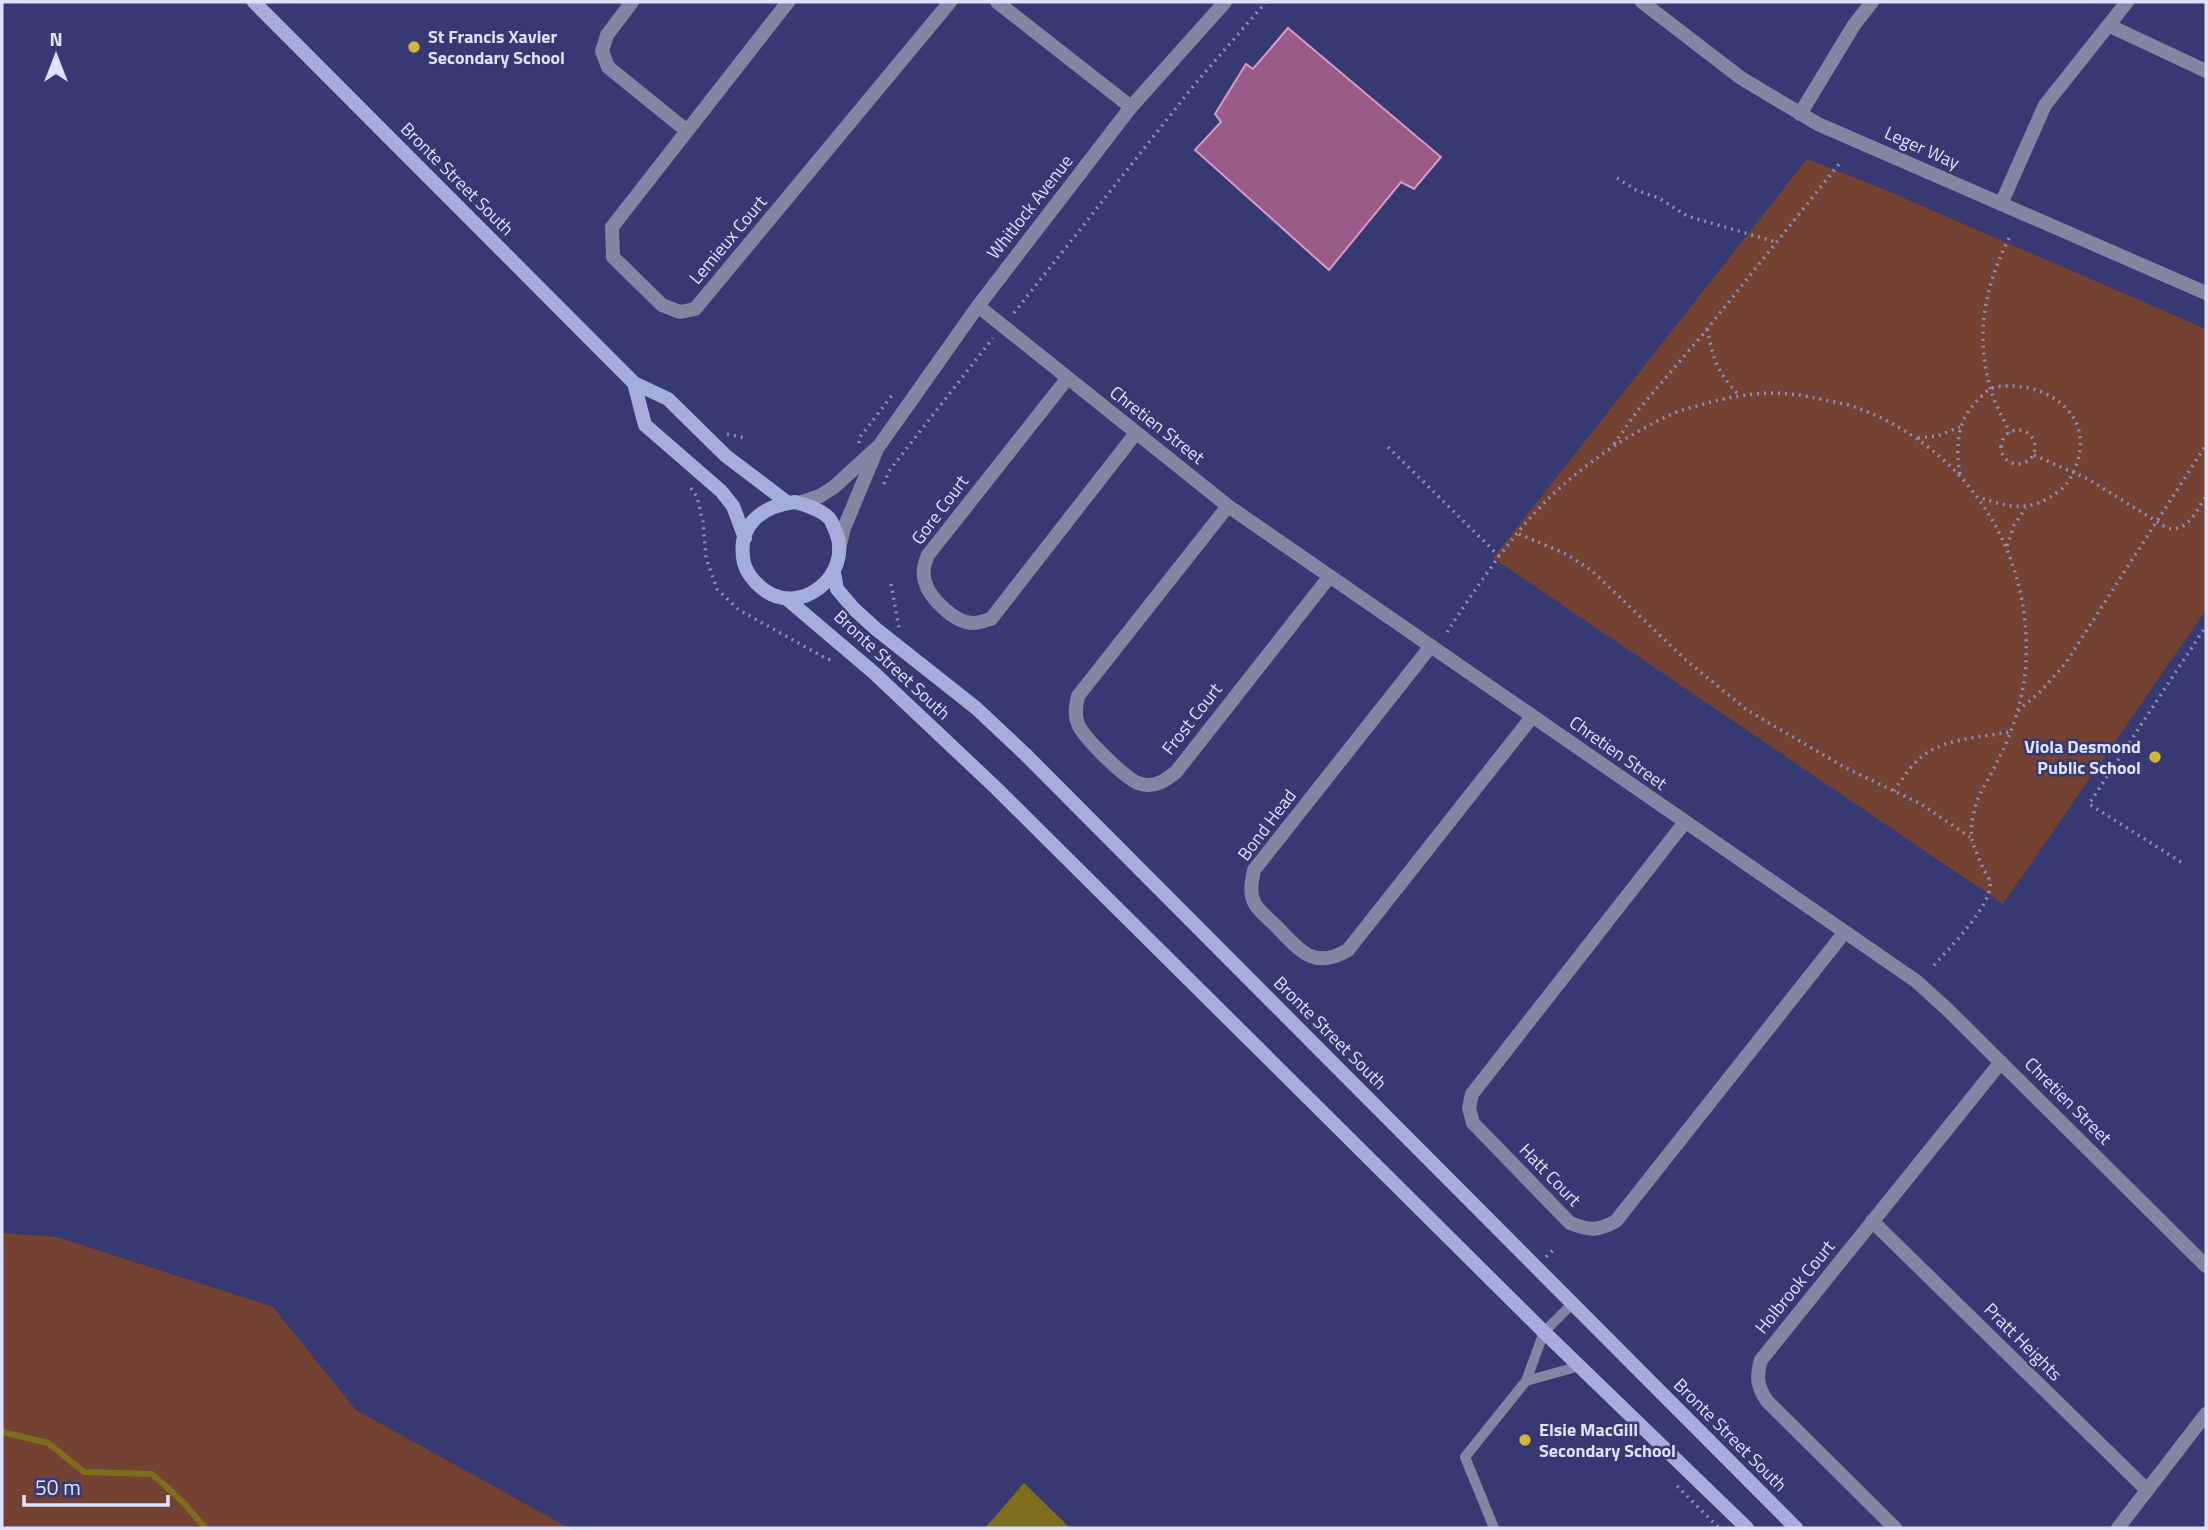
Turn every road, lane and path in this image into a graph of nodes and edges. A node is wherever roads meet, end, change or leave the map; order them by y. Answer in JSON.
{"nodes":[{"id":1,"x":254,"y":2,"type":"edge"},
{"id":2,"x":632,"y":2,"type":"edge"},
{"id":3,"x":788,"y":2,"type":"edge"},
{"id":4,"x":950,"y":2,"type":"edge"},
{"id":5,"x":997,"y":2,"type":"edge"},
{"id":6,"x":1225,"y":2,"type":"edge"},
{"id":7,"x":1266,"y":2,"type":"edge"},
{"id":8,"x":1642,"y":2,"type":"edge"},
{"id":9,"x":1872,"y":2,"type":"edge"},
{"id":10,"x":2127,"y":2,"type":"edge"},
{"id":11,"x":2110,"y":26,"type":"junction"},
{"id":12,"x":2206,"y":71,"type":"edge"},
{"id":13,"x":1131,"y":107,"type":"junction"},
{"id":14,"x":1800,"y":114,"type":"junction"},
{"id":15,"x":687,"y":131,"type":"junction"},
{"id":16,"x":1839,"y":164,"type":"dead end"},
{"id":17,"x":1617,"y":178,"type":"dead end"},
{"id":18,"x":2001,"y":204,"type":"junction"},
{"id":19,"x":2009,"y":238,"type":"dead end"},
{"id":20,"x":1776,"y":242,"type":"junction"},
{"id":21,"x":2206,"y":293,"type":"edge"},
{"id":22,"x":978,"y":306,"type":"junction"},
{"id":23,"x":1002,"y":325,"type":"junction"},
{"id":24,"x":1707,"y":329,"type":"junction"},
{"id":25,"x":1068,"y":379,"type":"junction"},
{"id":26,"x":634,"y":383,"type":"junction"},
{"id":27,"x":1990,"y":388,"type":"junction"},
{"id":28,"x":1739,"y":395,"type":"junction"},
{"id":29,"x":1960,"y":427,"type":"junction"},
{"id":30,"x":1136,"y":433,"type":"junction"},
{"id":31,"x":2010,"y":433,"type":"junction"},
{"id":32,"x":1917,"y":438,"type":"junction"},
{"id":33,"x":1613,"y":445,"type":"junction"},
{"id":34,"x":2206,"y":445,"type":"edge"},
{"id":35,"x":879,"y":446,"type":"junction"},
{"id":36,"x":1388,"y":447,"type":"dead end"},
{"id":37,"x":2034,"y":455,"type":"junction"},
{"id":38,"x":2074,"y":473,"type":"junction"},
{"id":39,"x":1961,"y":476,"type":"junction"},
{"id":40,"x":884,"y":484,"type":"dead end"},
{"id":41,"x":1977,"y":496,"type":"junction"},
{"id":42,"x":2206,"y":496,"type":"edge"},
{"id":43,"x":794,"y":503,"type":"junction"},
{"id":44,"x":1228,"y":506,"type":"junction"},
{"id":45,"x":2026,"y":508,"type":"junction"},
{"id":46,"x":2157,"y":522,"type":"junction"},
{"id":47,"x":1519,"y":534,"type":"junction"},
{"id":48,"x":745,"y":538,"type":"junction"},
{"id":49,"x":2007,"y":547,"type":"junction"},
{"id":50,"x":839,"y":549,"type":"junction"},
{"id":51,"x":1500,"y":557,"type":"junction"},
{"id":52,"x":834,"y":573,"type":"junction"},
{"id":53,"x":1329,"y":576,"type":"junction"},
{"id":54,"x":891,"y":584,"type":"dead end"},
{"id":55,"x":787,"y":599,"type":"junction"},
{"id":56,"x":2206,"y":626,"type":"edge"},
{"id":57,"x":1447,"y":632,"type":"dead end"},
{"id":58,"x":1431,"y":646,"type":"junction"},
{"id":59,"x":903,"y":650,"type":"junction"},
{"id":60,"x":2017,"y":712,"type":"junction"},
{"id":61,"x":1532,"y":717,"type":"junction"},
{"id":62,"x":2009,"y":732,"type":"junction"},
{"id":63,"x":1894,"y":791,"type":"junction"},
{"id":64,"x":1685,"y":822,"type":"junction"},
{"id":65,"x":1971,"y":837,"type":"junction"},
{"id":66,"x":2181,"y":862,"type":"dead end"},
{"id":67,"x":1844,"y":933,"type":"junction"},
{"id":68,"x":1931,"y":969,"type":"dead end"},
{"id":69,"x":2001,"y":1062,"type":"junction"},
{"id":70,"x":1872,"y":1221,"type":"junction"},
{"id":71,"x":2206,"y":1266,"type":"edge"},
{"id":72,"x":1572,"y":1304,"type":"junction"},
{"id":73,"x":1545,"y":1332,"type":"junction"},
{"id":74,"x":1580,"y":1366,"type":"junction"},
{"id":75,"x":1527,"y":1381,"type":"junction"},
{"id":76,"x":2206,"y":1414,"type":"edge"},
{"id":77,"x":2147,"y":1490,"type":"junction"},
{"id":78,"x":1494,"y":1528,"type":"edge"},
{"id":79,"x":1747,"y":1528,"type":"edge"},
{"id":80,"x":1796,"y":1528,"type":"edge"},
{"id":81,"x":1895,"y":1528,"type":"edge"},
{"id":82,"x":2118,"y":1528,"type":"edge"}],
"edges":[{"from":1,"to":26,"type":"main road","name":"Bronte Street South"},
{"from":2,"to":15,"type":"street"},
{"from":3,"to":15,"type":"street","name":"Lemieux Court"},
{"from":4,"to":15,"type":"street","name":"Lemieux Court"},
{"from":5,"to":13,"type":"street"},
{"from":6,"to":13,"type":"street","name":"Whitlock Avenue"},
{"from":7,"to":23,"type":"path"},
{"from":8,"to":14,"type":"street","name":"Leger Way"},
{"from":9,"to":14,"type":"street"},
{"from":10,"to":11,"type":"street"},
{"from":11,"to":12,"type":"street"},
{"from":11,"to":18,"type":"street"},
{"from":13,"to":22,"type":"street","name":"Whitlock Avenue"},
{"from":14,"to":18,"type":"street","name":"Leger Way"},
{"from":16,"to":20,"type":"path"},
{"from":17,"to":20,"type":"path"},
{"from":18,"to":21,"type":"street","name":"Leger Way"},
{"from":19,"to":27,"type":"path"},
{"from":20,"to":24,"type":"path"},
{"from":22,"to":23,"type":"street","name":"Chretien Street"},
{"from":22,"to":35,"type":"street","name":"Whitlock Avenue"},
{"from":23,"to":25,"type":"street","name":"Chretien Street"},
{"from":23,"to":40,"type":"path"},
{"from":24,"to":28,"type":"path"},
{"from":24,"to":33,"type":"path"},
{"from":25,"to":30,"type":"street","name":"Chretien Street"},
{"from":25,"to":30,"type":"street","name":"Gore Court"},
{"from":26,"to":43,"type":"main road","name":"Bronte Street South"},
{"from":26,"to":48,"type":"main road"},
{"from":27,"to":29,"type":"path"},
{"from":27,"to":31,"type":"path"},
{"from":27,"to":38,"type":"path"},
{"from":28,"to":32,"type":"path"},
{"from":28,"to":33,"type":"path"},
{"from":29,"to":32,"type":"path"},
{"from":29,"to":39,"type":"path"},
{"from":30,"to":44,"type":"street","name":"Chretien Street"},
{"from":31,"to":37,"type":"path"},
{"from":31,"to":37,"type":"path"},
{"from":32,"to":39,"type":"path"},
{"from":33,"to":47,"type":"path"},
{"from":34,"to":46,"type":"path"},
{"from":35,"to":43,"type":"street","name":"Whitlock Avenue"},
{"from":35,"to":50,"type":"street","name":"Whitlock Avenue"},
{"from":36,"to":51,"type":"path"},
{"from":37,"to":38,"type":"path"},
{"from":38,"to":45,"type":"path"},
{"from":38,"to":46,"type":"path"},
{"from":39,"to":41,"type":"path"},
{"from":41,"to":45,"type":"path"},
{"from":41,"to":49,"type":"path"},
{"from":42,"to":46,"type":"path"},
{"from":43,"to":48,"type":"main road"},
{"from":43,"to":50,"type":"main road"},
{"from":44,"to":53,"type":"street","name":"Chretien Street"},
{"from":44,"to":53,"type":"street","name":"Frost Court"},
{"from":45,"to":49,"type":"path"},
{"from":46,"to":60,"type":"path"},
{"from":47,"to":51,"type":"path"},
{"from":47,"to":63,"type":"path"},
{"from":48,"to":55,"type":"main road"},
{"from":49,"to":60,"type":"path"},
{"from":50,"to":52,"type":"main road"},
{"from":51,"to":57,"type":"path"},
{"from":52,"to":55,"type":"main road"},
{"from":52,"to":59,"type":"main road","name":"Bronte Street South"},
{"from":53,"to":58,"type":"street","name":"Chretien Street"},
{"from":54,"to":59,"type":"path"},
{"from":55,"to":73,"type":"main road","name":"Bronte Street South"},
{"from":56,"to":66,"type":"path"},
{"from":58,"to":61,"type":"street","name":"Chretien Street"},
{"from":58,"to":61,"type":"street","name":"Bond Head"},
{"from":59,"to":72,"type":"main road","name":"Bronte Street South"},
{"from":60,"to":62,"type":"path"},
{"from":61,"to":64,"type":"street","name":"Chretien Street"},
{"from":62,"to":63,"type":"path"},
{"from":62,"to":65,"type":"path"},
{"from":63,"to":65,"type":"path"},
{"from":64,"to":67,"type":"street","name":"Chretien Street"},
{"from":64,"to":67,"type":"street","name":"Hatt Court"},
{"from":65,"to":68,"type":"path"},
{"from":67,"to":69,"type":"street","name":"Chretien Street"},
{"from":69,"to":70,"type":"street","name":"Holbrook Court"},
{"from":69,"to":71,"type":"street","name":"Chretien Street"},
{"from":70,"to":77,"type":"street","name":"Pratt Heights"},
{"from":70,"to":81,"type":"street","name":"Holbrook Court"},
{"from":72,"to":73,"type":"lane"},
{"from":72,"to":80,"type":"main road","name":"Bronte Street South"},
{"from":73,"to":74,"type":"main road","name":"Bronte Street South"},
{"from":73,"to":75,"type":"lane"},
{"from":74,"to":75,"type":"lane"},
{"from":74,"to":79,"type":"main road","name":"Bronte Street South"},
{"from":75,"to":78,"type":"lane"},
{"from":76,"to":77,"type":"street"},
{"from":77,"to":82,"type":"street"}]}
